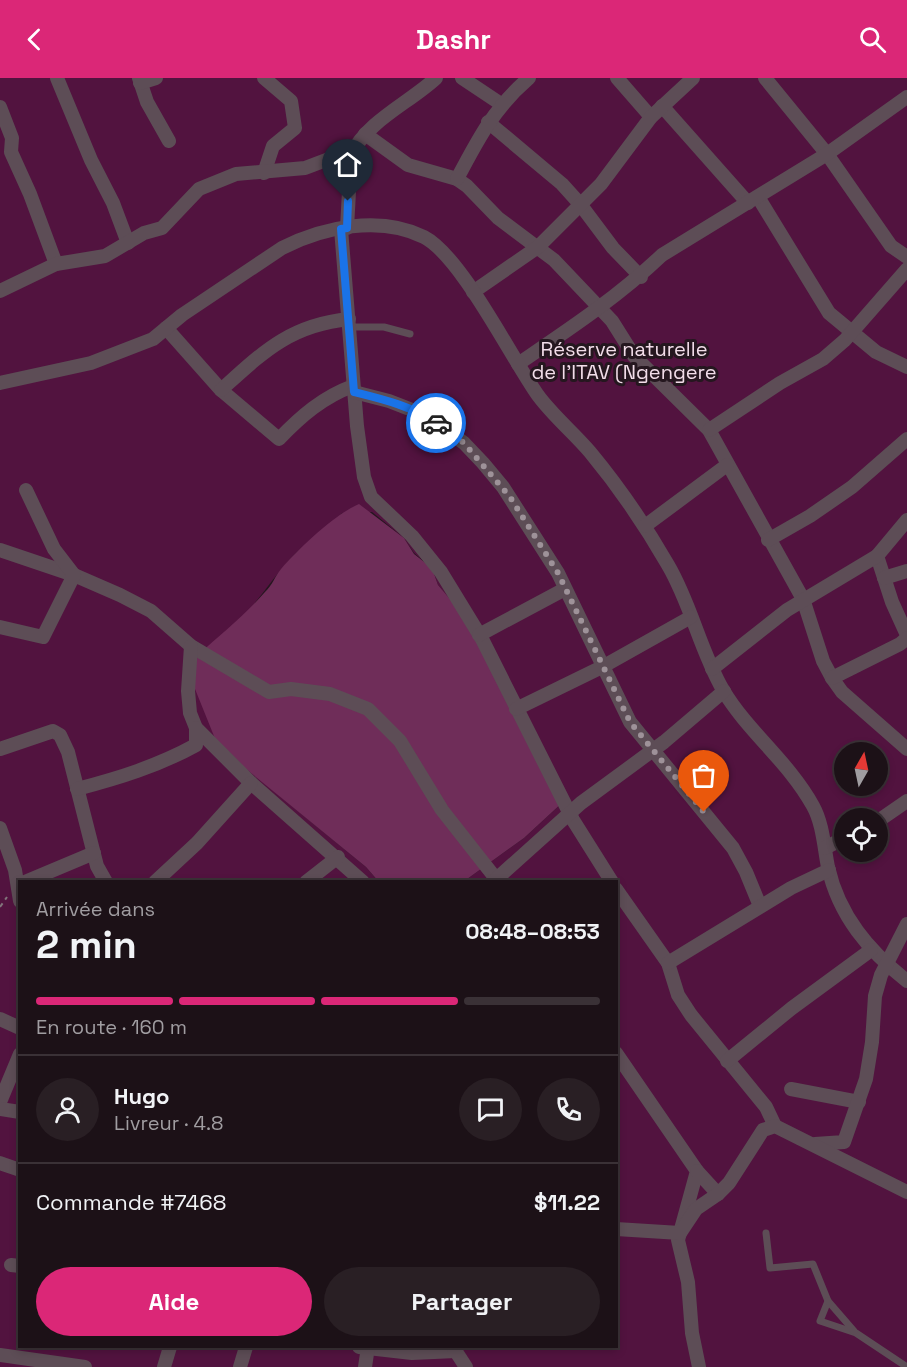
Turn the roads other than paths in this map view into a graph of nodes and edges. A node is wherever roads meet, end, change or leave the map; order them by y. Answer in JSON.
{"nodes":[{"id":1,"x":57,"y":78,"type":"edge"},
{"id":2,"x":156,"y":78,"type":"edge"},
{"id":3,"x":264,"y":78,"type":"edge"},
{"id":4,"x":436,"y":78,"type":"edge"},
{"id":5,"x":462,"y":78,"type":"edge"},
{"id":6,"x":529,"y":78,"type":"edge"},
{"id":7,"x":617,"y":78,"type":"edge"},
{"id":8,"x":693,"y":78,"type":"edge"},
{"id":9,"x":765,"y":78,"type":"edge"},
{"id":10,"x":140,"y":81,"type":"edge"},
{"id":11,"x":907,"y":97,"type":"edge"},
{"id":12,"x":501,"y":104,"type":"junction"},
{"id":13,"x":662,"y":106,"type":"junction"},
{"id":14,"x":0,"y":107,"type":"edge"},
{"id":15,"x":651,"y":117,"type":"junction"},
{"id":16,"x":488,"y":122,"type":"junction"},
{"id":17,"x":365,"y":134,"type":"junction"},
{"id":18,"x":170,"y":141,"type":"dead end"},
{"id":19,"x":827,"y":154,"type":"junction"},
{"id":20,"x":351,"y":155,"type":"junction"},
{"id":21,"x":264,"y":173,"type":"junction"},
{"id":22,"x":457,"y":179,"type":"junction"},
{"id":23,"x":753,"y":200,"type":"junction"},
{"id":24,"x":580,"y":204,"type":"junction"},
{"id":25,"x":344,"y":228,"type":"junction"},
{"id":26,"x":125,"y":237,"type":"junction"},
{"id":27,"x":538,"y":247,"type":"junction"},
{"id":28,"x":907,"y":257,"type":"edge"},
{"id":29,"x":56,"y":264,"type":"junction"},
{"id":30,"x":907,"y":269,"type":"edge"},
{"id":31,"x":641,"y":277,"type":"junction"},
{"id":32,"x":0,"y":291,"type":"edge"},
{"id":33,"x":473,"y":292,"type":"junction"},
{"id":34,"x":601,"y":308,"type":"junction"},
{"id":35,"x":349,"y":323,"type":"junction"},
{"id":36,"x":166,"y":328,"type":"junction"},
{"id":37,"x":851,"y":332,"type":"junction"},
{"id":38,"x":410,"y":334,"type":"dead end"},
{"id":39,"x":518,"y":364,"type":"junction"},
{"id":40,"x":907,"y":367,"type":"edge"},
{"id":41,"x":0,"y":383,"type":"edge"},
{"id":42,"x":354,"y":389,"type":"junction"},
{"id":43,"x":221,"y":390,"type":"junction"},
{"id":44,"x":708,"y":430,"type":"junction"},
{"id":45,"x":907,"y":439,"type":"edge"},
{"id":46,"x":727,"y":465,"type":"junction"},
{"id":47,"x":26,"y":490,"type":"dead end"},
{"id":48,"x":907,"y":520,"type":"edge"},
{"id":49,"x":645,"y":526,"type":"junction"},
{"id":50,"x":768,"y":540,"type":"junction"},
{"id":51,"x":0,"y":550,"type":"edge"},
{"id":52,"x":877,"y":555,"type":"junction"},
{"id":53,"x":907,"y":571,"type":"edge"},
{"id":54,"x":74,"y":575,"type":"junction"},
{"id":55,"x":884,"y":578,"type":"junction"},
{"id":56,"x":565,"y":589,"type":"junction"},
{"id":57,"x":803,"y":599,"type":"junction"},
{"id":58,"x":691,"y":617,"type":"junction"},
{"id":59,"x":0,"y":627,"type":"edge"},
{"id":60,"x":479,"y":635,"type":"junction"},
{"id":61,"x":907,"y":637,"type":"edge"},
{"id":62,"x":191,"y":646,"type":"junction"},
{"id":63,"x":602,"y":667,"type":"junction"},
{"id":64,"x":712,"y":669,"type":"junction"},
{"id":65,"x":832,"y":678,"type":"junction"},
{"id":66,"x":724,"y":691,"type":"junction"},
{"id":67,"x":516,"y":709,"type":"junction"},
{"id":68,"x":196,"y":728,"type":"junction"},
{"id":69,"x":0,"y":749,"type":"edge"},
{"id":70,"x":907,"y":749,"type":"edge"},
{"id":71,"x":653,"y":750,"type":"junction"},
{"id":72,"x":251,"y":783,"type":"junction"},
{"id":73,"x":77,"y":789,"type":"junction"},
{"id":74,"x":907,"y":801,"type":"edge"},
{"id":75,"x":570,"y":813,"type":"junction"},
{"id":76,"x":888,"y":814,"type":"edge"},
{"id":77,"x":0,"y":828,"type":"edge"},
{"id":78,"x":834,"y":843,"type":"edge"},
{"id":79,"x":825,"y":848,"type":"junction"},
{"id":80,"x":94,"y":853,"type":"junction"},
{"id":81,"x":338,"y":857,"type":"junction"},
{"id":82,"x":829,"y":870,"type":"junction"},
{"id":83,"x":19,"y":880,"type":"edge"},
{"id":84,"x":30,"y":880,"type":"edge"},
{"id":85,"x":105,"y":880,"type":"edge"},
{"id":86,"x":157,"y":880,"type":"edge"},
{"id":87,"x":309,"y":880,"type":"edge"},
{"id":88,"x":361,"y":880,"type":"edge"},
{"id":89,"x":494,"y":880,"type":"edge"},
{"id":90,"x":496,"y":880,"type":"edge"},
{"id":91,"x":611,"y":880,"type":"edge"},
{"id":92,"x":618,"y":892,"type":"edge"},
{"id":93,"x":760,"y":906,"type":"junction"},
{"id":94,"x":907,"y":924,"type":"edge"},
{"id":95,"x":871,"y":950,"type":"junction"},
{"id":96,"x":668,"y":963,"type":"junction"},
{"id":97,"x":885,"y":964,"type":"junction"},
{"id":98,"x":907,"y":981,"type":"edge"},
{"id":99,"x":0,"y":1019,"type":"edge"},
{"id":100,"x":18,"y":1027,"type":"edge"},
{"id":101,"x":618,"y":1056,"type":"edge"},
{"id":102,"x":18,"y":1059,"type":"edge"},
{"id":103,"x":727,"y":1061,"type":"junction"},
{"id":104,"x":791,"y":1089,"type":"dead end"},
{"id":105,"x":0,"y":1102,"type":"edge"},
{"id":106,"x":859,"y":1102,"type":"junction"},
{"id":107,"x":0,"y":1109,"type":"edge"},
{"id":108,"x":18,"y":1112,"type":"edge"},
{"id":109,"x":775,"y":1126,"type":"junction"},
{"id":110,"x":810,"y":1144,"type":"junction"},
{"id":111,"x":0,"y":1163,"type":"edge"},
{"id":112,"x":18,"y":1169,"type":"edge"},
{"id":113,"x":697,"y":1171,"type":"junction"},
{"id":114,"x":907,"y":1192,"type":"edge"},
{"id":115,"x":718,"y":1194,"type":"junction"},
{"id":116,"x":618,"y":1230,"type":"edge"},
{"id":117,"x":680,"y":1233,"type":"junction"},
{"id":118,"x":766,"y":1233,"type":"dead end"},
{"id":119,"x":828,"y":1301,"type":"junction"},
{"id":120,"x":856,"y":1333,"type":"junction"},
{"id":121,"x":170,"y":1348,"type":"edge"},
{"id":122,"x":246,"y":1348,"type":"edge"},
{"id":123,"x":365,"y":1348,"type":"edge"},
{"id":124,"x":455,"y":1349,"type":"edge"},
{"id":125,"x":6,"y":1360,"type":"edge"},
{"id":126,"x":85,"y":1367,"type":"edge"},
{"id":127,"x":165,"y":1367,"type":"edge"},
{"id":128,"x":240,"y":1367,"type":"edge"},
{"id":129,"x":365,"y":1367,"type":"edge"},
{"id":130,"x":466,"y":1367,"type":"edge"},
{"id":131,"x":699,"y":1367,"type":"edge"},
{"id":132,"x":907,"y":1367,"type":"edge"}],
"edges":[{"from":1,"to":26,"type":"street"},
{"from":2,"to":10,"type":"street"},
{"from":3,"to":21,"type":"street"},
{"from":4,"to":17,"type":"street"},
{"from":5,"to":12,"type":"street"},
{"from":6,"to":12,"type":"street"},
{"from":7,"to":15,"type":"street"},
{"from":8,"to":13,"type":"street"},
{"from":9,"to":19,"type":"street"},
{"from":10,"to":18,"type":"street"},
{"from":11,"to":19,"type":"street"},
{"from":12,"to":16,"type":"street"},
{"from":13,"to":15,"type":"street"},
{"from":13,"to":23,"type":"street"},
{"from":14,"to":29,"type":"street"},
{"from":15,"to":24,"type":"street"},
{"from":16,"to":22,"type":"street"},
{"from":16,"to":24,"type":"street"},
{"from":17,"to":20,"type":"street"},
{"from":17,"to":22,"type":"street"},
{"from":19,"to":23,"type":"street"},
{"from":19,"to":28,"type":"street"},
{"from":20,"to":21,"type":"street"},
{"from":20,"to":25,"type":"street"},
{"from":21,"to":26,"type":"street"},
{"from":22,"to":27,"type":"street"},
{"from":23,"to":31,"type":"street"},
{"from":23,"to":37,"type":"street"},
{"from":24,"to":27,"type":"street"},
{"from":24,"to":31,"type":"street"},
{"from":25,"to":33,"type":"street"},
{"from":25,"to":35,"type":"street"},
{"from":25,"to":36,"type":"street"},
{"from":26,"to":29,"type":"street"},
{"from":27,"to":33,"type":"street"},
{"from":27,"to":34,"type":"street"},
{"from":29,"to":32,"type":"street"},
{"from":30,"to":37,"type":"street"},
{"from":31,"to":34,"type":"street"},
{"from":33,"to":39,"type":"street"},
{"from":34,"to":39,"type":"street"},
{"from":34,"to":44,"type":"street"},
{"from":35,"to":38,"type":"lane"},
{"from":35,"to":42,"type":"street"},
{"from":35,"to":43,"type":"street"},
{"from":36,"to":41,"type":"street"},
{"from":36,"to":43,"type":"street"},
{"from":37,"to":40,"type":"street"},
{"from":37,"to":44,"type":"street"},
{"from":39,"to":49,"type":"street"},
{"from":42,"to":43,"type":"street"},
{"from":42,"to":56,"type":"street"},
{"from":42,"to":60,"type":"street"},
{"from":44,"to":46,"type":"street"},
{"from":45,"to":50,"type":"street"},
{"from":46,"to":49,"type":"street"},
{"from":46,"to":50,"type":"street"},
{"from":47,"to":54,"type":"street"},
{"from":48,"to":52,"type":"street"},
{"from":49,"to":58,"type":"street"},
{"from":50,"to":57,"type":"street"},
{"from":51,"to":54,"type":"street"},
{"from":52,"to":55,"type":"street"},
{"from":52,"to":57,"type":"street"},
{"from":53,"to":55,"type":"street"},
{"from":54,"to":59,"type":"street"},
{"from":54,"to":62,"type":"street"},
{"from":55,"to":61,"type":"street"},
{"from":56,"to":60,"type":"street"},
{"from":56,"to":63,"type":"street"},
{"from":57,"to":64,"type":"street"},
{"from":57,"to":65,"type":"street"},
{"from":58,"to":63,"type":"street"},
{"from":58,"to":64,"type":"street"},
{"from":60,"to":67,"type":"street"},
{"from":61,"to":65,"type":"street"},
{"from":62,"to":68,"type":"street"},
{"from":62,"to":89,"type":"street"},
{"from":63,"to":67,"type":"street"},
{"from":63,"to":71,"type":"street"},
{"from":64,"to":66,"type":"street"},
{"from":65,"to":70,"type":"street"},
{"from":66,"to":71,"type":"street"},
{"from":66,"to":79,"type":"street"},
{"from":67,"to":75,"type":"street"},
{"from":68,"to":72,"type":"street"},
{"from":68,"to":73,"type":"street"},
{"from":69,"to":73,"type":"street"},
{"from":71,"to":75,"type":"street"},
{"from":71,"to":93,"type":"street"},
{"from":72,"to":81,"type":"street"},
{"from":72,"to":86,"type":"street"},
{"from":73,"to":80,"type":"street"},
{"from":74,"to":76,"type":"street"},
{"from":75,"to":90,"type":"street"},
{"from":75,"to":91,"type":"street"},
{"from":77,"to":83,"type":"street"},
{"from":78,"to":79,"type":"street"},
{"from":79,"to":82,"type":"street"},
{"from":80,"to":84,"type":"street"},
{"from":80,"to":85,"type":"street"},
{"from":81,"to":87,"type":"street"},
{"from":81,"to":88,"type":"street"},
{"from":82,"to":93,"type":"street"},
{"from":82,"to":95,"type":"street"},
{"from":92,"to":96,"type":"street"},
{"from":93,"to":96,"type":"street"},
{"from":94,"to":97,"type":"street"},
{"from":95,"to":97,"type":"street"},
{"from":95,"to":103,"type":"street"},
{"from":96,"to":103,"type":"street"},
{"from":97,"to":98,"type":"street"},
{"from":97,"to":106,"type":"street"},
{"from":99,"to":100,"type":"street"},
{"from":101,"to":113,"type":"street"},
{"from":102,"to":105,"type":"street"},
{"from":103,"to":109,"type":"street"},
{"from":104,"to":106,"type":"street"},
{"from":106,"to":110,"type":"street"},
{"from":107,"to":108,"type":"street"},
{"from":109,"to":110,"type":"street"},
{"from":109,"to":115,"type":"street"},
{"from":110,"to":114,"type":"street"},
{"from":111,"to":112,"type":"street"},
{"from":113,"to":115,"type":"street"},
{"from":113,"to":117,"type":"street"},
{"from":115,"to":117,"type":"street"},
{"from":116,"to":117,"type":"street"},
{"from":117,"to":131,"type":"street"},
{"from":118,"to":119,"type":"lane"},
{"from":119,"to":120,"type":"lane"},
{"from":119,"to":120,"type":"lane"},
{"from":120,"to":132,"type":"lane"},
{"from":121,"to":127,"type":"street"},
{"from":122,"to":128,"type":"street"},
{"from":123,"to":124,"type":"street"},
{"from":123,"to":129,"type":"street"},
{"from":124,"to":130,"type":"street"},
{"from":125,"to":126,"type":"street"}]}
